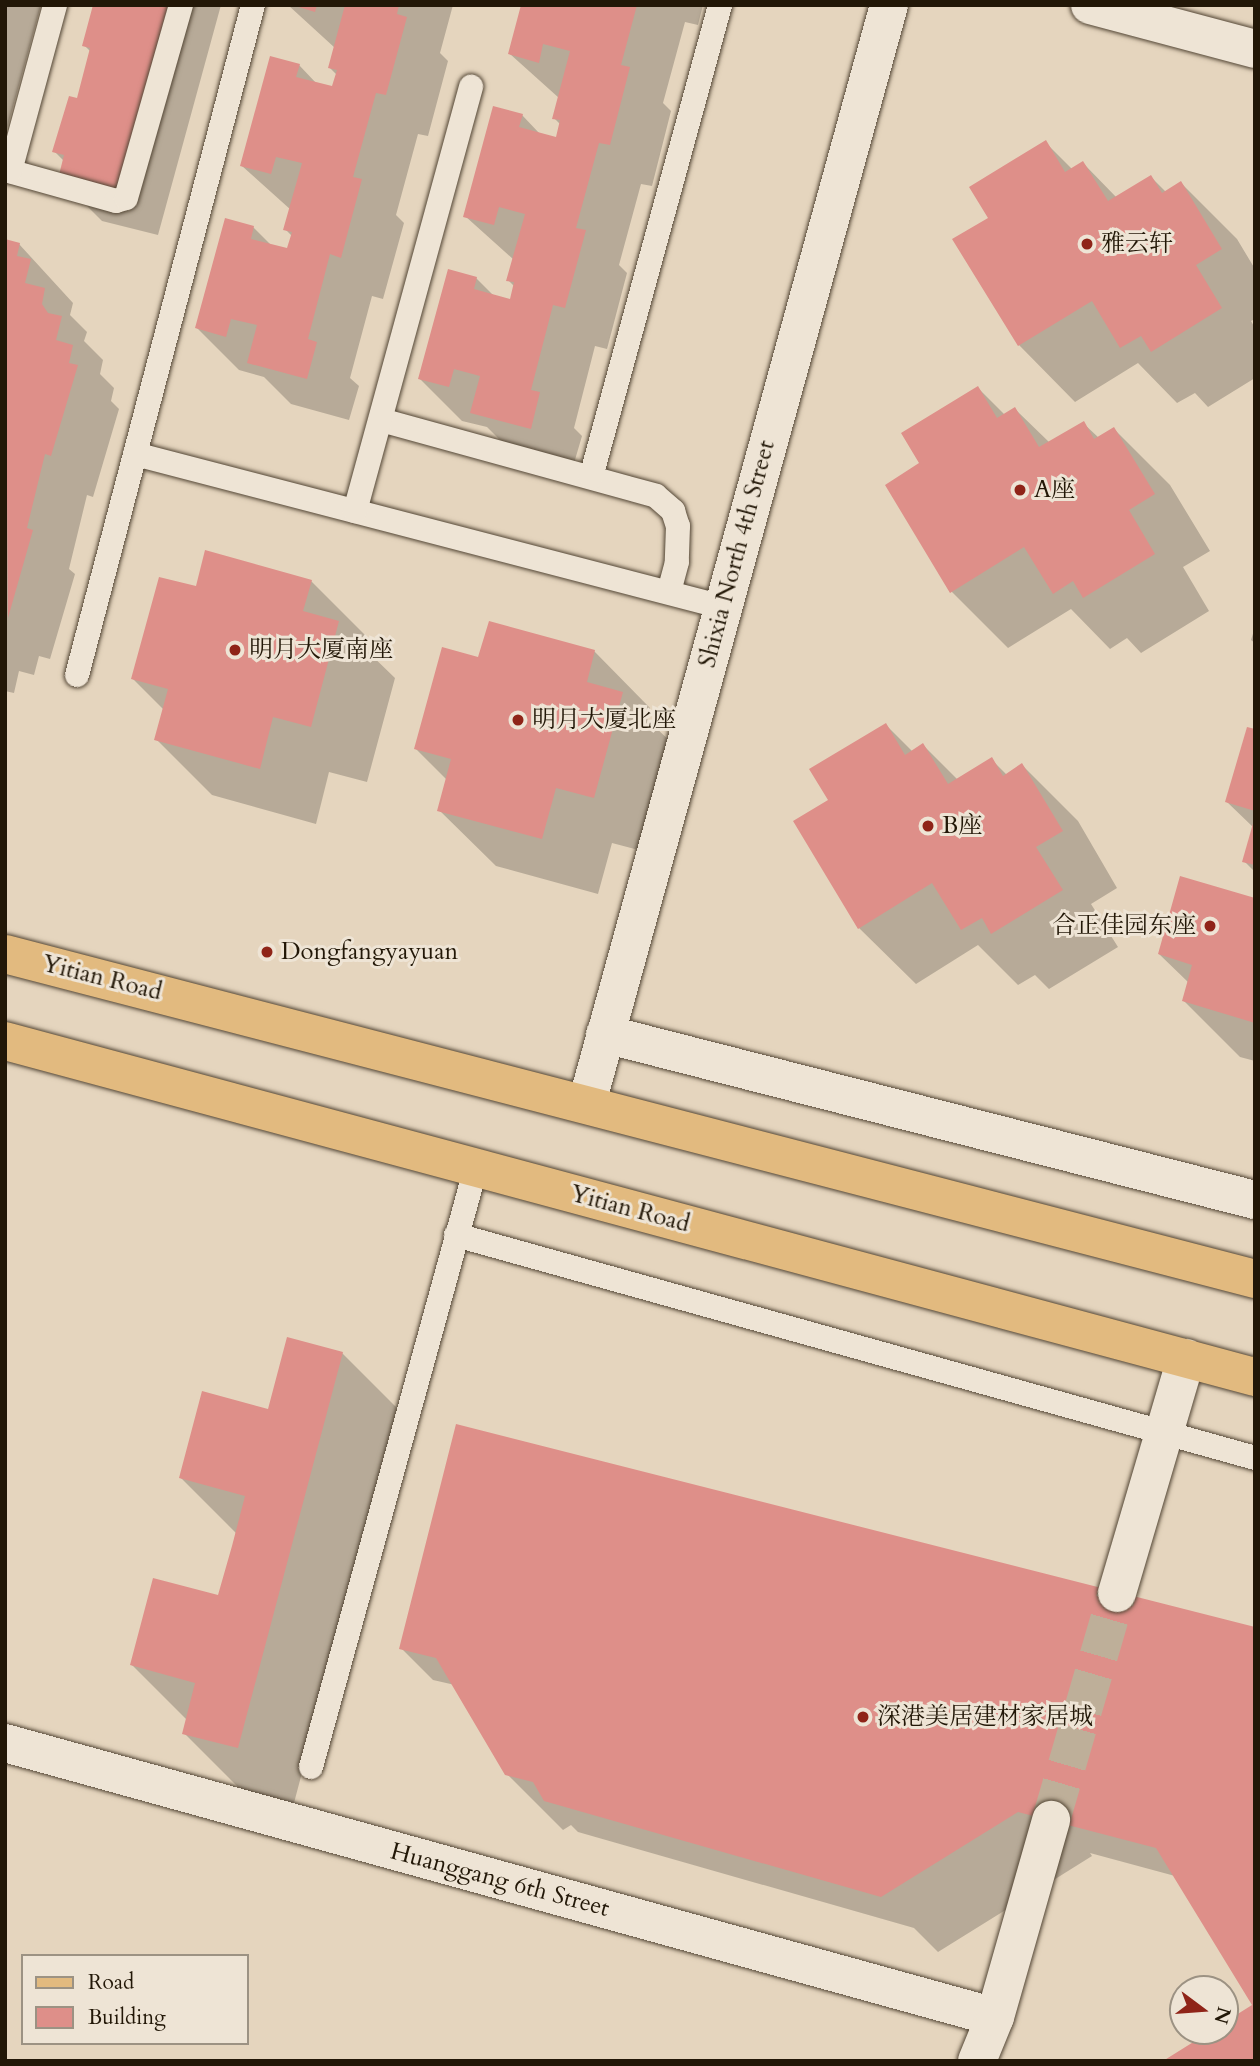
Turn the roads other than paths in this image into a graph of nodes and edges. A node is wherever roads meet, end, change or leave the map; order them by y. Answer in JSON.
{"nodes":[{"id":1,"x":55,"y":5,"type":"edge"},
{"id":2,"x":181,"y":5,"type":"edge"},
{"id":3,"x":253,"y":5,"type":"edge"},
{"id":4,"x":720,"y":5,"type":"edge"},
{"id":5,"x":888,"y":5,"type":"edge"},
{"id":6,"x":1090,"y":5,"type":"edge"},
{"id":7,"x":1255,"y":49,"type":"edge"},
{"id":8,"x":471,"y":87,"type":"dead end"},
{"id":9,"x":8,"y":170,"type":"edge"},
{"id":10,"x":381,"y":420,"type":"junction"},
{"id":11,"x":135,"y":454,"type":"junction"},
{"id":12,"x":591,"y":477,"type":"junction"},
{"id":13,"x":355,"y":511,"type":"junction"},
{"id":14,"x":669,"y":592,"type":"junction"},
{"id":15,"x":723,"y":607,"type":"junction"},
{"id":16,"x":76,"y":675,"type":"dead end"},
{"id":17,"x":5,"y":954,"type":"edge"},
{"id":18,"x":605,"y":1034,"type":"junction"},
{"id":19,"x":5,"y":1041,"type":"edge"},
{"id":20,"x":586,"y":1103,"type":"junction"},
{"id":21,"x":476,"y":1167,"type":"junction"},
{"id":22,"x":1255,"y":1200,"type":"edge"},
{"id":23,"x":456,"y":1235,"type":"junction"},
{"id":24,"x":1255,"y":1279,"type":"edge"},
{"id":25,"x":1186,"y":1359,"type":"junction"},
{"id":26,"x":1255,"y":1377,"type":"edge"},
{"id":27,"x":1164,"y":1431,"type":"junction"},
{"id":28,"x":1255,"y":1458,"type":"edge"},
{"id":29,"x":1117,"y":1592,"type":"tunnel mouth"},
{"id":30,"x":5,"y":1743,"type":"edge"},
{"id":31,"x":311,"y":1767,"type":"dead end"},
{"id":32,"x":1051,"y":1820,"type":"tunnel mouth"},
{"id":33,"x":995,"y":2017,"type":"junction"},
{"id":34,"x":977,"y":2061,"type":"edge"}],
"edges":[{"from":1,"to":9,"type":"lane"},
{"from":2,"to":9,"type":"lane"},
{"from":3,"to":11,"type":"lane"},
{"from":4,"to":12,"type":"lane"},
{"from":5,"to":15,"type":"street","name":"Shixia North 4th Street"},
{"from":6,"to":7,"type":"street"},
{"from":8,"to":10,"type":"lane"},
{"from":10,"to":12,"type":"lane"},
{"from":10,"to":13,"type":"lane"},
{"from":11,"to":13,"type":"lane"},
{"from":11,"to":16,"type":"lane"},
{"from":12,"to":14,"type":"lane"},
{"from":13,"to":14,"type":"lane"},
{"from":14,"to":15,"type":"lane"},
{"from":15,"to":18,"type":"street","name":"Shixia North 4th Street"},
{"from":17,"to":20,"type":"main road","name":"Yitian Road"},
{"from":18,"to":20,"type":"street","name":"Shixia North 4th Street"},
{"from":18,"to":22,"type":"street"},
{"from":19,"to":21,"type":"main road","name":"Yitian Road"},
{"from":20,"to":24,"type":"main road","name":"Yitian Road"},
{"from":21,"to":23,"type":"lane"},
{"from":21,"to":25,"type":"main road","name":"Yitian Road"},
{"from":23,"to":27,"type":"lane"},
{"from":23,"to":31,"type":"lane"},
{"from":25,"to":26,"type":"main road","name":"Yitian Road"},
{"from":25,"to":27,"type":"street"},
{"from":27,"to":28,"type":"lane"},
{"from":27,"to":29,"type":"street"},
{"from":30,"to":33,"type":"street","name":"Huanggang 6th Street"},
{"from":32,"to":33,"type":"street"},
{"from":33,"to":34,"type":"street"}]}
